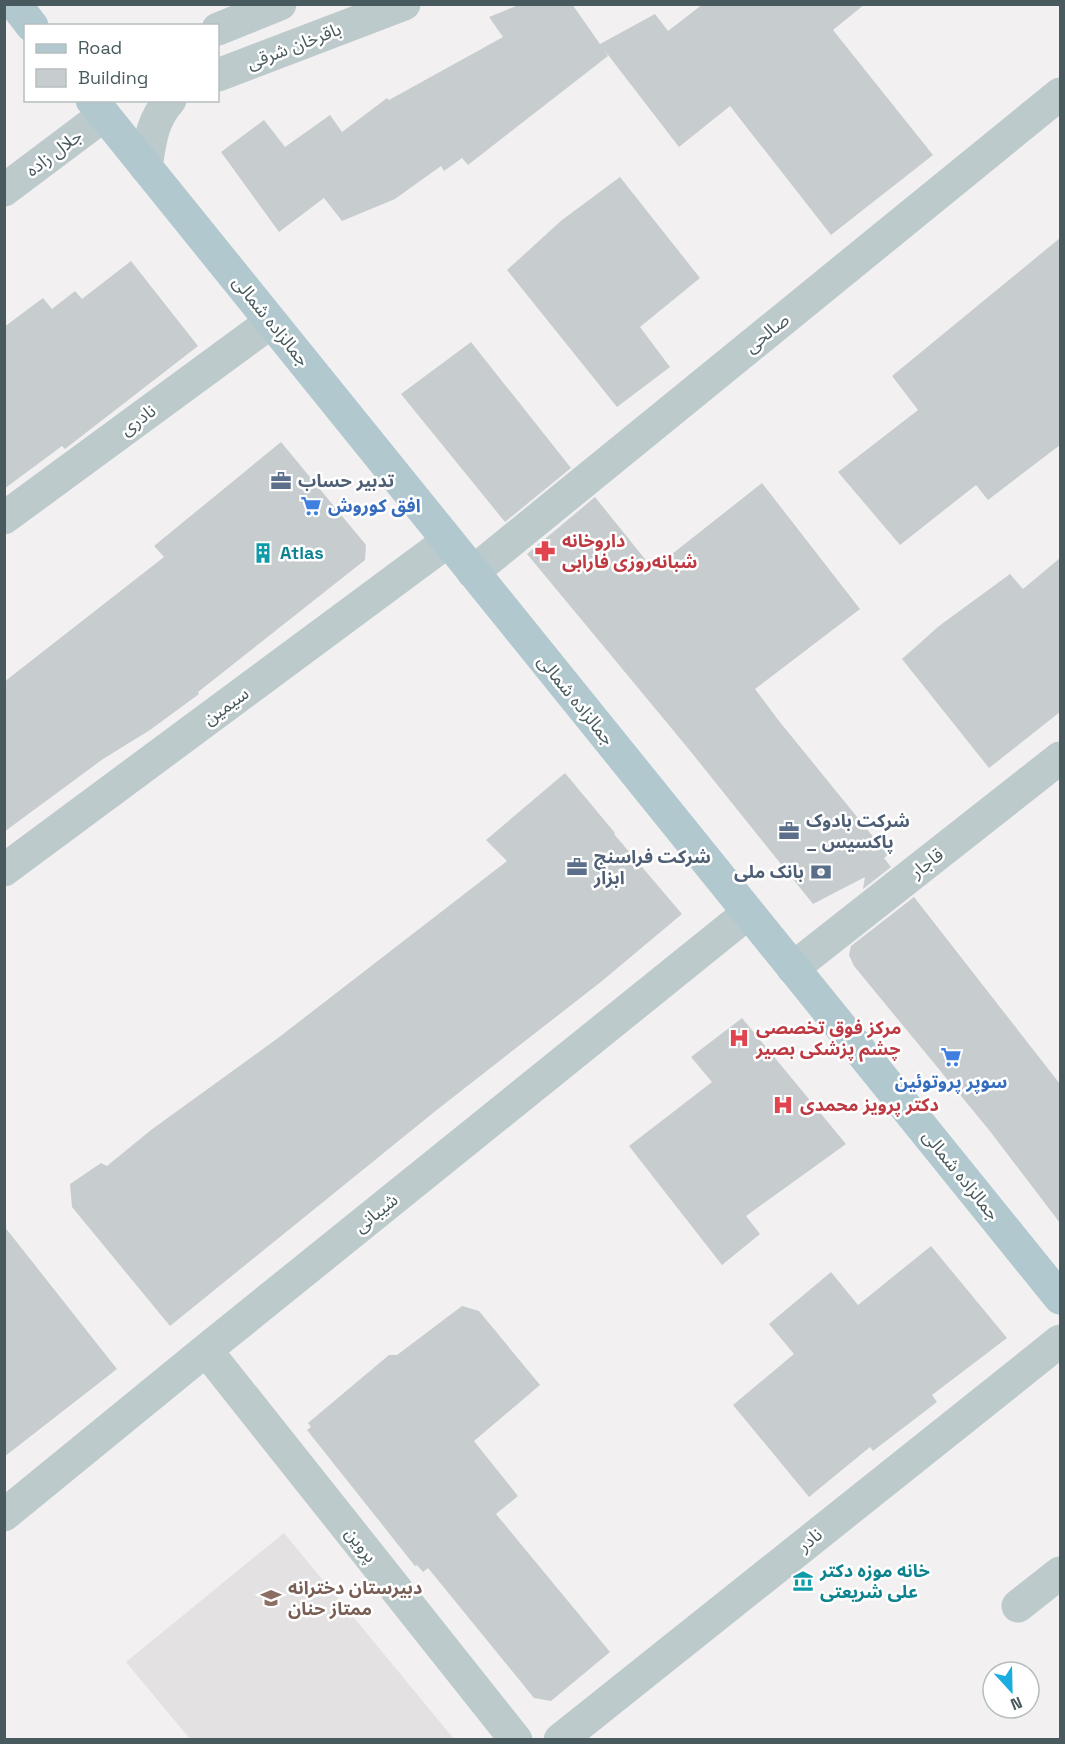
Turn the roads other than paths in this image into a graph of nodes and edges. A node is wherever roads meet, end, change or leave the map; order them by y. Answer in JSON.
{"nodes":[{"id":1,"x":15,"y":4,"type":"edge"},
{"id":2,"x":280,"y":4,"type":"edge"},
{"id":3,"x":404,"y":4,"type":"edge"},
{"id":4,"x":30,"y":24,"type":"edge"},
{"id":5,"x":219,"y":28,"type":"edge"},
{"id":6,"x":219,"y":75,"type":"edge"},
{"id":7,"x":1060,"y":94,"type":"edge"},
{"id":8,"x":168,"y":102,"type":"edge"},
{"id":9,"x":98,"y":108,"type":"edge"},
{"id":10,"x":146,"y":166,"type":"junction"},
{"id":11,"x":4,"y":190,"type":"edge"},
{"id":12,"x":271,"y":322,"type":"junction"},
{"id":13,"x":4,"y":518,"type":"edge"},
{"id":14,"x":448,"y":542,"type":"junction"},
{"id":15,"x":473,"y":572,"type":"junction"},
{"id":16,"x":1060,"y":758,"type":"edge"},
{"id":17,"x":4,"y":870,"type":"edge"},
{"id":18,"x":748,"y":913,"type":"junction"},
{"id":19,"x":793,"y":968,"type":"junction"},
{"id":20,"x":1060,"y":1299,"type":"edge"},
{"id":21,"x":1060,"y":1341,"type":"edge"},
{"id":22,"x":206,"y":1350,"type":"junction"},
{"id":23,"x":4,"y":1515,"type":"edge"},
{"id":24,"x":1060,"y":1573,"type":"edge"},
{"id":25,"x":1018,"y":1606,"type":"dead end"},
{"id":26,"x":516,"y":1740,"type":"edge"},
{"id":27,"x":560,"y":1740,"type":"edge"}],
"edges":[{"from":1,"to":4,"type":"main road"},
{"from":2,"to":5,"type":"street"},
{"from":3,"to":6,"type":"street","name":"باقرخان شرقی"},
{"from":7,"to":15,"type":"street","name":"صالحی"},
{"from":8,"to":10,"type":"street"},
{"from":9,"to":10,"type":"main road","name":"جمالزاده شمالی"},
{"from":9,"to":11,"type":"street","name":"جلال زاده"},
{"from":10,"to":12,"type":"main road","name":"جمالزاده شمالی"},
{"from":12,"to":13,"type":"street","name":"نادری"},
{"from":12,"to":14,"type":"main road","name":"جمالزاده شمالی"},
{"from":14,"to":15,"type":"main road","name":"جمالزاده شمالی"},
{"from":14,"to":17,"type":"street","name":"سیمین"},
{"from":15,"to":18,"type":"main road","name":"جمالزاده شمالی"},
{"from":16,"to":19,"type":"street","name":"قاجار"},
{"from":18,"to":19,"type":"main road","name":"جمالزاده شمالی"},
{"from":18,"to":22,"type":"street","name":"شیبانی"},
{"from":19,"to":20,"type":"main road","name":"جمالزاده شمالی"},
{"from":21,"to":27,"type":"street","name":"نادر"},
{"from":22,"to":23,"type":"street","name":"شیبانی"},
{"from":22,"to":26,"type":"street","name":"پروین"},
{"from":24,"to":25,"type":"street"}]}
